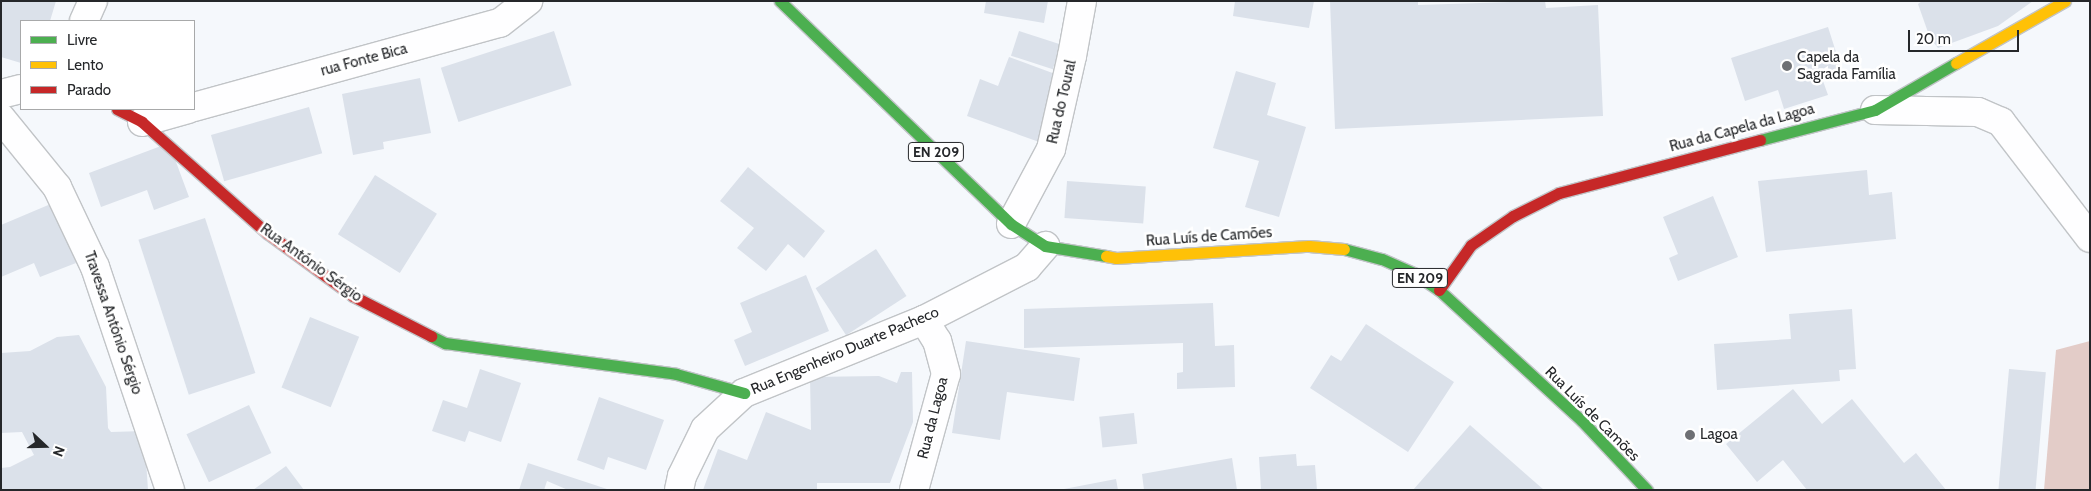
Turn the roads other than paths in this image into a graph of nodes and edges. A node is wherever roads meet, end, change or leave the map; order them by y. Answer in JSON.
{"nodes":[{"id":1,"x":92,"y":1,"type":"edge"},
{"id":2,"x":528,"y":1,"type":"edge"},
{"id":3,"x":780,"y":1,"type":"edge"},
{"id":4,"x":1082,"y":1,"type":"edge"},
{"id":5,"x":2065,"y":1,"type":"edge"},
{"id":6,"x":84,"y":20,"type":"edge"},
{"id":7,"x":20,"y":89,"type":"edge"},
{"id":8,"x":1,"y":94,"type":"edge"},
{"id":9,"x":195,"y":107,"type":"edge"},
{"id":10,"x":119,"y":110,"type":"edge"},
{"id":11,"x":184,"y":110,"type":"edge"},
{"id":12,"x":1875,"y":110,"type":"junction"},
{"id":13,"x":1,"y":118,"type":"edge"},
{"id":14,"x":142,"y":122,"type":"junction"},
{"id":15,"x":1011,"y":224,"type":"junction"},
{"id":16,"x":2090,"y":238,"type":"edge"},
{"id":17,"x":1045,"y":246,"type":"junction"},
{"id":18,"x":1439,"y":290,"type":"junction"},
{"id":19,"x":924,"y":320,"type":"junction"},
{"id":20,"x":744,"y":393,"type":"junction"},
{"id":21,"x":170,"y":490,"type":"edge"},
{"id":22,"x":679,"y":490,"type":"edge"},
{"id":23,"x":914,"y":490,"type":"edge"},
{"id":24,"x":1647,"y":490,"type":"edge"}],
"edges":[{"from":1,"to":6,"type":"street"},
{"from":2,"to":9,"type":"street","name":"rua Fonte Bica"},
{"from":3,"to":15,"type":"street","name":"Rua Luís de Camões","number":"EN 209"},
{"from":4,"to":15,"type":"street","name":"Rua do Toural"},
{"from":5,"to":12,"type":"street","name":"Rua da Capela da Lagoa"},
{"from":7,"to":8,"type":"street"},
{"from":10,"to":14,"type":"street","name":"Rua António Sérgio"},
{"from":11,"to":14,"type":"street"},
{"from":12,"to":16,"type":"street"},
{"from":12,"to":18,"type":"street","name":"Rua da Capela da Lagoa"},
{"from":13,"to":21,"type":"street","name":"Travessa António Sérgio"},
{"from":14,"to":20,"type":"street","name":"Rua António Sérgio"},
{"from":15,"to":17,"type":"street","name":"Rua Luís de Camões","number":"EN 209"},
{"from":17,"to":18,"type":"street","name":"Rua Luís de Camões","number":"EN 209"},
{"from":17,"to":19,"type":"street","name":"Rua Engenheiro Duarte Pacheco"},
{"from":18,"to":24,"type":"street","name":"Rua Luís de Camões","number":"EN 209"},
{"from":19,"to":20,"type":"street","name":"Rua Engenheiro Duarte Pacheco"},
{"from":19,"to":23,"type":"street","name":"Rua da Lagoa"},
{"from":20,"to":22,"type":"street","name":"Rua Engenheiro Duarte Pacheco"}]}
